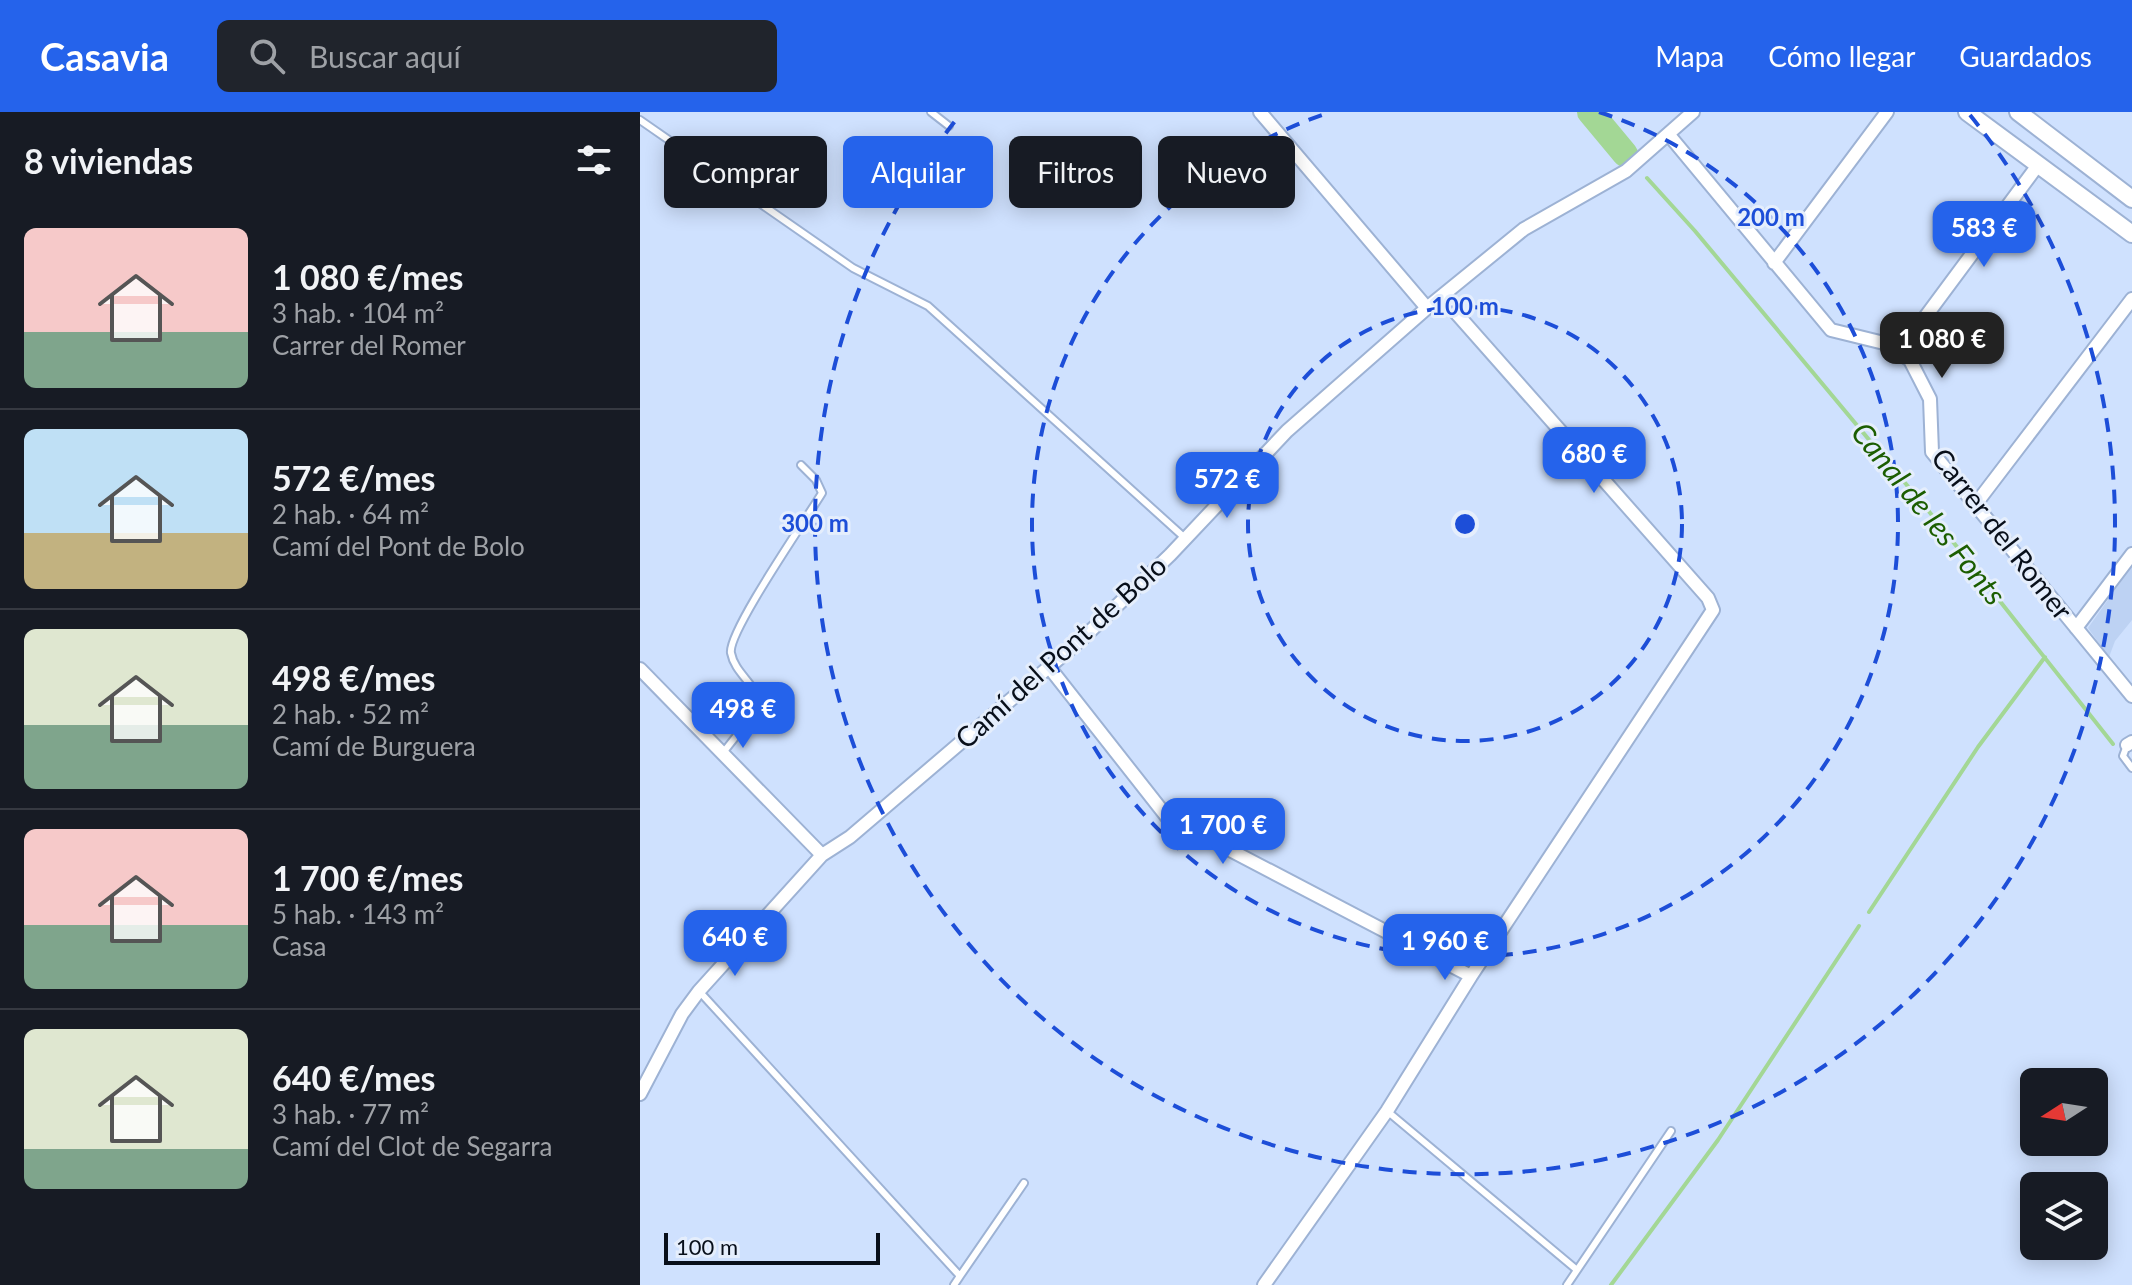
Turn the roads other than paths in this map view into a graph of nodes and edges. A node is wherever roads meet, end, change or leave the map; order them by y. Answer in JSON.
{"nodes":[{"id":1,"x":931,"y":112,"type":"edge"},
{"id":2,"x":1260,"y":112,"type":"edge"},
{"id":3,"x":1693,"y":112,"type":"edge"},
{"id":4,"x":1887,"y":112,"type":"edge"},
{"id":5,"x":1967,"y":112,"type":"edge"},
{"id":6,"x":2018,"y":112,"type":"edge"},
{"id":7,"x":640,"y":120,"type":"edge"},
{"id":8,"x":949,"y":126,"type":"dead end"},
{"id":9,"x":1669,"y":135,"type":"junction"},
{"id":10,"x":2038,"y":165,"type":"junction"},
{"id":11,"x":2132,"y":199,"type":"edge"},
{"id":12,"x":2132,"y":234,"type":"edge"},
{"id":13,"x":1774,"y":263,"type":"junction"},
{"id":14,"x":1442,"y":297,"type":"junction"},
{"id":15,"x":2132,"y":299,"type":"edge"},
{"id":16,"x":1427,"y":308,"type":"junction"},
{"id":17,"x":1900,"y":351,"type":"junction"},
{"id":18,"x":801,"y":465,"type":"dead end"},
{"id":19,"x":1975,"y":505,"type":"junction"},
{"id":20,"x":1186,"y":539,"type":"junction"},
{"id":21,"x":2132,"y":554,"type":"edge"},
{"id":22,"x":2076,"y":628,"type":"junction"},
{"id":23,"x":1049,"y":667,"type":"junction"},
{"id":24,"x":640,"y":669,"type":"edge"},
{"id":25,"x":2132,"y":696,"type":"edge"},
{"id":26,"x":2130,"y":744,"type":"edge"},
{"id":27,"x":722,"y":754,"type":"junction"},
{"id":28,"x":2132,"y":768,"type":"edge"},
{"id":29,"x":822,"y":855,"type":"junction"},
{"id":30,"x":1471,"y":976,"type":"junction"},
{"id":31,"x":699,"y":991,"type":"junction"},
{"id":32,"x":640,"y":1094,"type":"edge"},
{"id":33,"x":1387,"y":1111,"type":"junction"},
{"id":34,"x":1671,"y":1131,"type":"dead end"},
{"id":35,"x":1024,"y":1183,"type":"dead end"},
{"id":36,"x":1577,"y":1270,"type":"junction"},
{"id":37,"x":960,"y":1276,"type":"junction"},
{"id":38,"x":954,"y":1285,"type":"edge"},
{"id":39,"x":1264,"y":1285,"type":"edge"},
{"id":40,"x":1567,"y":1285,"type":"edge"}],
"edges":[{"from":1,"to":8,"type":"lane"},
{"from":2,"to":16,"type":"street"},
{"from":3,"to":9,"type":"street","name":"Camí del Pont de Bolo"},
{"from":4,"to":13,"type":"street"},
{"from":5,"to":10,"type":"street"},
{"from":6,"to":11,"type":"street"},
{"from":7,"to":20,"type":"lane"},
{"from":9,"to":13,"type":"street"},
{"from":9,"to":14,"type":"street","name":"Camí del Pont de Bolo"},
{"from":10,"to":12,"type":"street"},
{"from":10,"to":17,"type":"street"},
{"from":13,"to":17,"type":"street"},
{"from":14,"to":16,"type":"street","name":"Camí del Pont de Bolo"},
{"from":14,"to":30,"type":"street"},
{"from":15,"to":19,"type":"street"},
{"from":16,"to":20,"type":"street","name":"Camí del Pont de Bolo"},
{"from":17,"to":19,"type":"street","name":"Carrer del Romer"},
{"from":18,"to":27,"type":"lane"},
{"from":19,"to":22,"type":"street","name":"Carrer del Romer"},
{"from":20,"to":23,"type":"street","name":"Camí del Pont de Bolo"},
{"from":21,"to":22,"type":"street"},
{"from":22,"to":25,"type":"street","name":"Carrer del Romer"},
{"from":23,"to":29,"type":"street","name":"Camí del Pont de Bolo"},
{"from":23,"to":30,"type":"street"},
{"from":24,"to":27,"type":"street"},
{"from":26,"to":28,"type":"lane"},
{"from":27,"to":29,"type":"street"},
{"from":29,"to":31,"type":"street","name":"Camí del Pont de Bolo"},
{"from":30,"to":33,"type":"street"},
{"from":31,"to":32,"type":"street","name":"Camí del Pont de Bolo"},
{"from":31,"to":37,"type":"lane"},
{"from":33,"to":36,"type":"lane"},
{"from":33,"to":39,"type":"street"},
{"from":34,"to":36,"type":"lane"},
{"from":35,"to":37,"type":"lane"},
{"from":36,"to":40,"type":"lane"},
{"from":37,"to":38,"type":"lane"}]}
